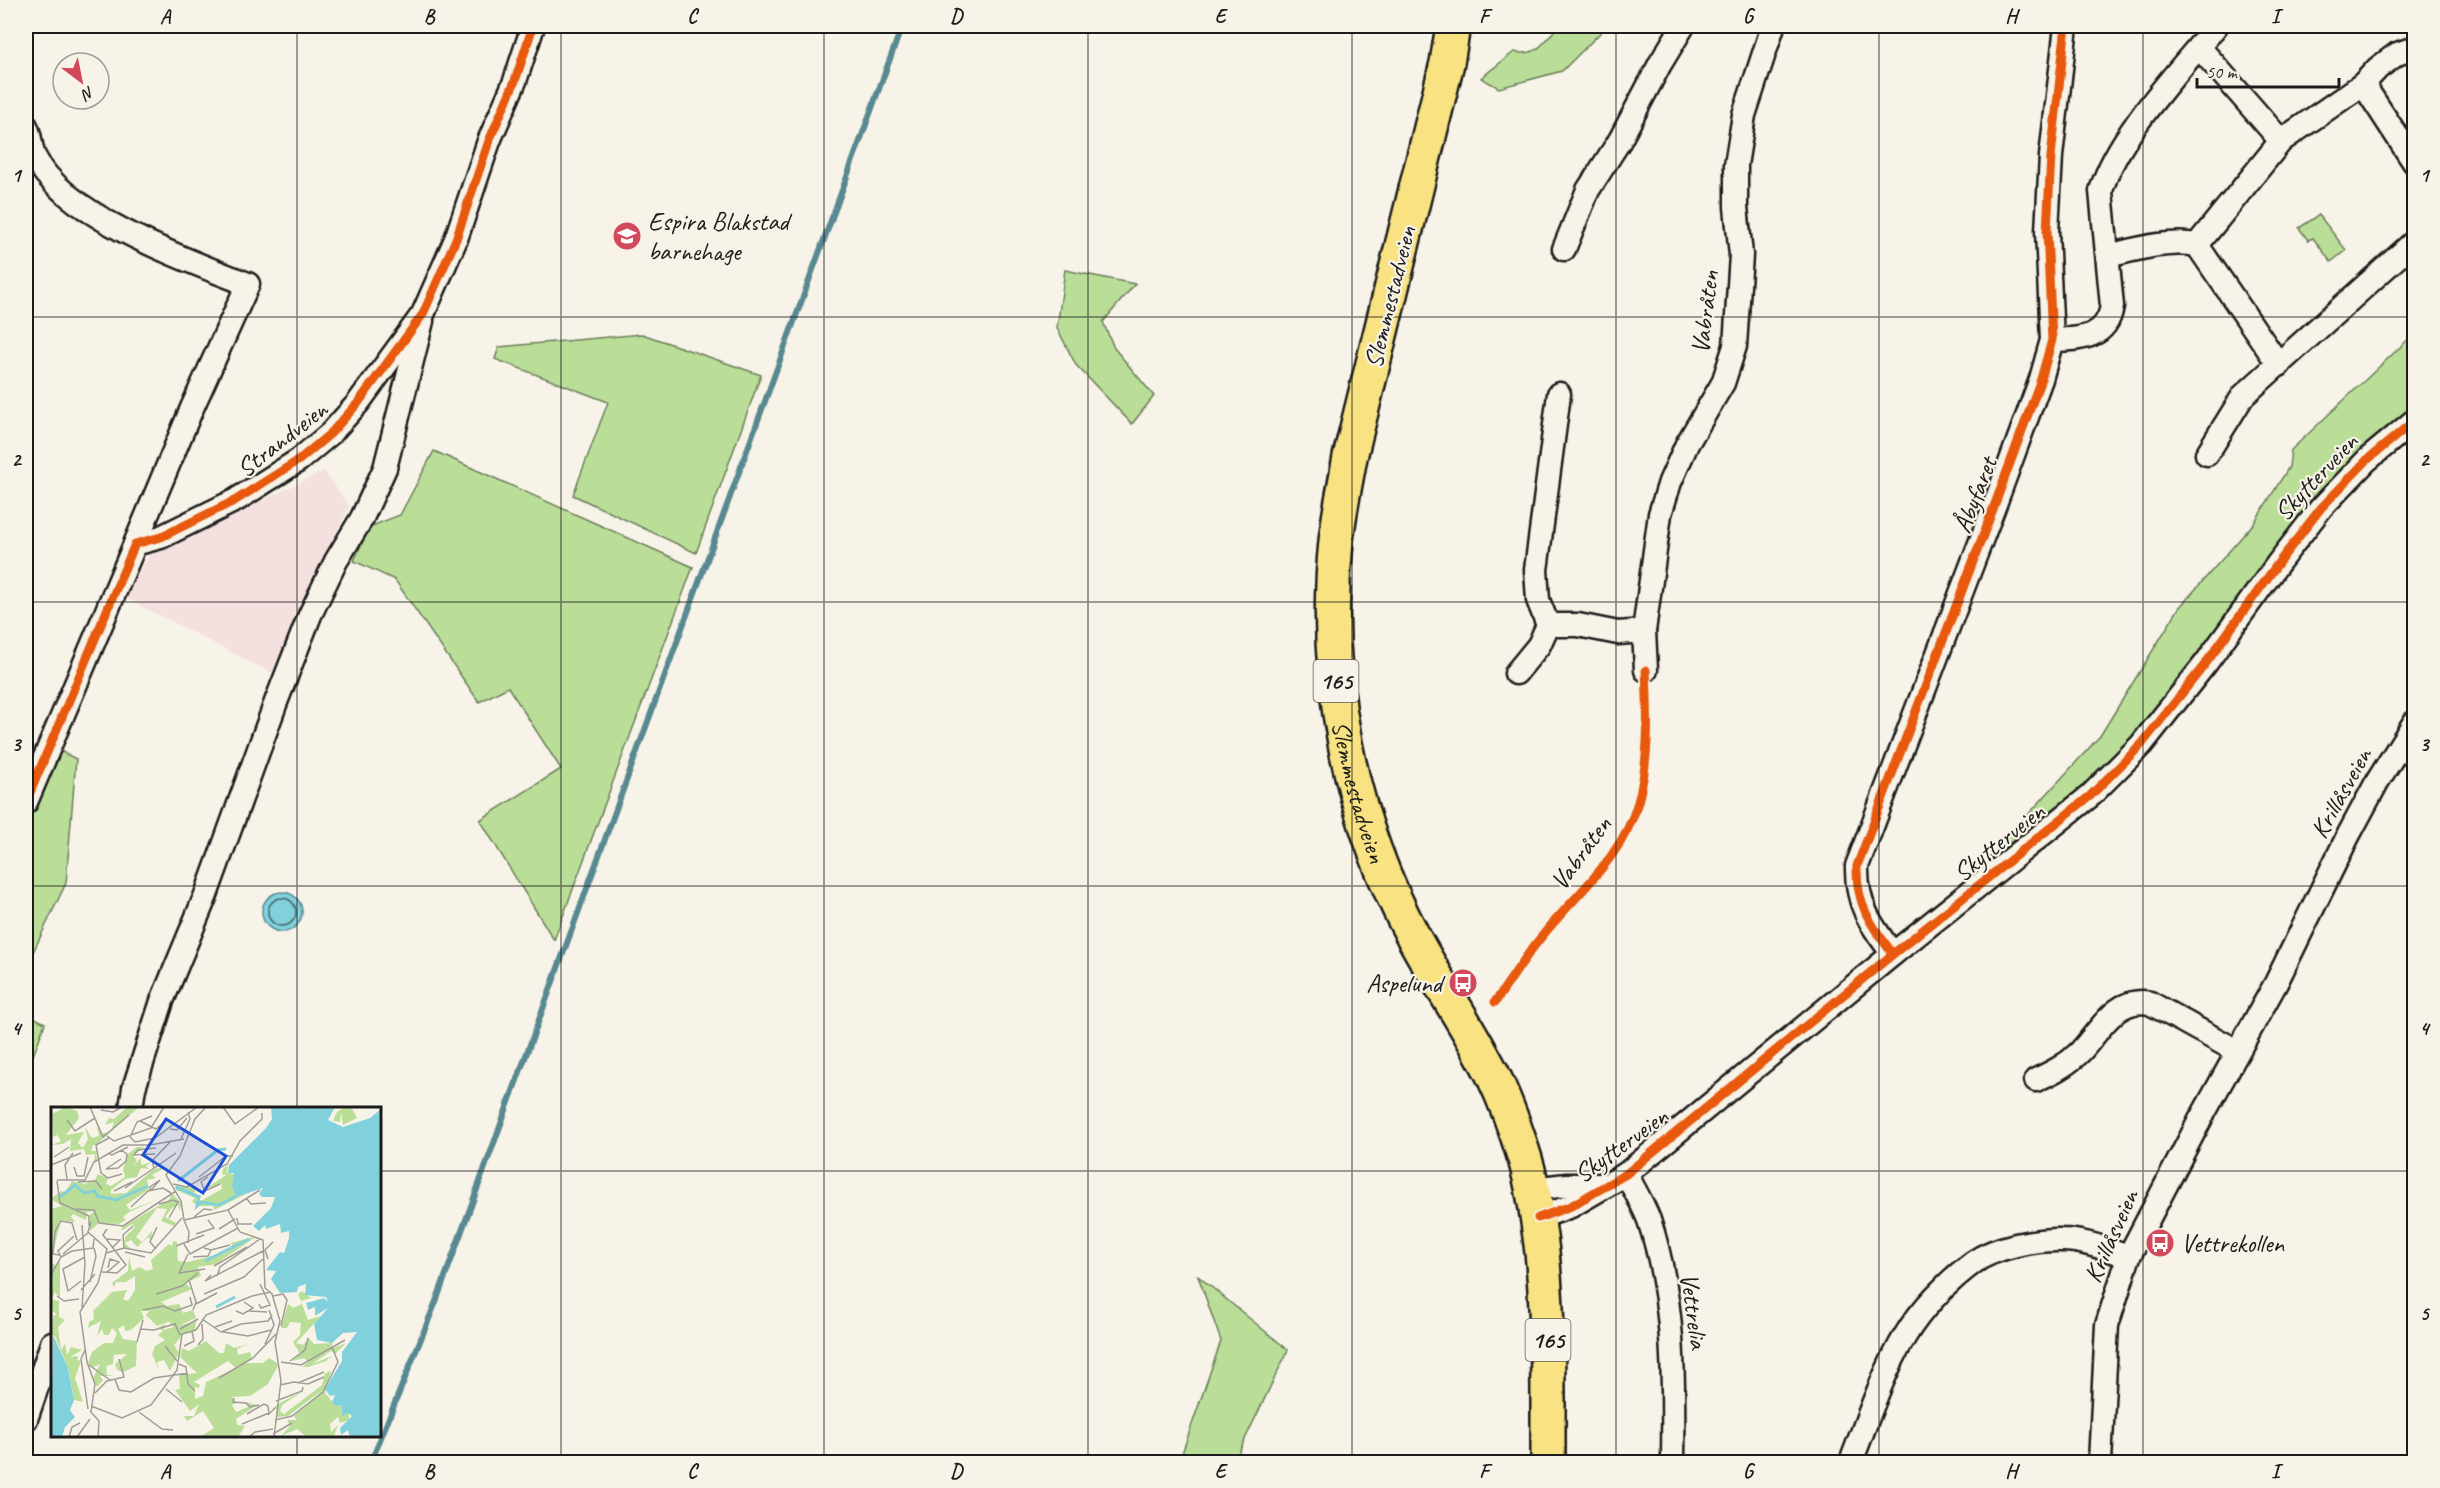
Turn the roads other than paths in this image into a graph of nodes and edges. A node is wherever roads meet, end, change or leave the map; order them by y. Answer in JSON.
{"nodes":[{"id":1,"x":533,"y":26,"type":"edge"},
{"id":2,"x":1454,"y":26,"type":"edge"},
{"id":3,"x":1683,"y":26,"type":"edge"},
{"id":4,"x":1773,"y":26,"type":"edge"},
{"id":5,"x":2066,"y":26,"type":"edge"},
{"id":6,"x":2216,"y":26,"type":"edge"},
{"id":7,"x":2199,"y":47,"type":"junction"},
{"id":8,"x":2415,"y":48,"type":"edge"},
{"id":9,"x":2363,"y":84,"type":"junction"},
{"id":10,"x":26,"y":126,"type":"edge"},
{"id":11,"x":2281,"y":141,"type":"junction"},
{"id":12,"x":2415,"y":162,"type":"edge"},
{"id":13,"x":2415,"y":242,"type":"edge"},
{"id":14,"x":2197,"y":245,"type":"junction"},
{"id":15,"x":1564,"y":249,"type":"dead end"},
{"id":16,"x":2108,"y":256,"type":"junction"},
{"id":17,"x":423,"y":314,"type":"junction"},
{"id":18,"x":2052,"y":340,"type":"junction"},
{"id":19,"x":2279,"y":365,"type":"junction"},
{"id":20,"x":1559,"y":394,"type":"dead end"},
{"id":21,"x":2415,"y":421,"type":"edge"},
{"id":22,"x":2208,"y":454,"type":"dead end"},
{"id":23,"x":135,"y":544,"type":"junction"},
{"id":24,"x":1548,"y":625,"type":"junction"},
{"id":25,"x":1644,"y":631,"type":"junction"},
{"id":26,"x":1646,"y":670,"type":"dead end"},
{"id":27,"x":1516,"y":672,"type":"dead end"},
{"id":28,"x":2415,"y":723,"type":"edge"},
{"id":29,"x":26,"y":802,"type":"edge"},
{"id":30,"x":1893,"y":954,"type":"junction"},
{"id":31,"x":2237,"y":1051,"type":"junction"},
{"id":32,"x":2036,"y":1080,"type":"dead end"},
{"id":33,"x":131,"y":1107,"type":"edge"},
{"id":34,"x":1617,"y":1179,"type":"junction"},
{"id":35,"x":1535,"y":1204,"type":"junction"},
{"id":36,"x":2129,"y":1256,"type":"junction"},
{"id":37,"x":51,"y":1346,"type":"edge"},
{"id":38,"x":26,"y":1419,"type":"edge"},
{"id":39,"x":1548,"y":1462,"type":"edge"},
{"id":40,"x":1673,"y":1462,"type":"edge"},
{"id":41,"x":1851,"y":1462,"type":"edge"},
{"id":42,"x":2100,"y":1462,"type":"edge"}],
"edges":[{"from":1,"to":17,"type":"street","name":"Strandveien"},
{"from":2,"to":35,"type":"main road","name":"Slemmestadveien","number":"165"},
{"from":3,"to":15,"type":"street"},
{"from":4,"to":25,"type":"street","name":"Vabråten"},
{"from":5,"to":18,"type":"street","name":"Åbyfaret"},
{"from":6,"to":7,"type":"street"},
{"from":7,"to":11,"type":"street"},
{"from":7,"to":16,"type":"street"},
{"from":8,"to":9,"type":"street"},
{"from":9,"to":11,"type":"street"},
{"from":9,"to":12,"type":"street"},
{"from":10,"to":23,"type":"street"},
{"from":11,"to":14,"type":"street"},
{"from":13,"to":19,"type":"street"},
{"from":14,"to":16,"type":"street"},
{"from":14,"to":19,"type":"street"},
{"from":16,"to":18,"type":"street"},
{"from":17,"to":23,"type":"street","name":"Strandveien"},
{"from":17,"to":33,"type":"street"},
{"from":18,"to":30,"type":"street","name":"Åbyfaret"},
{"from":19,"to":22,"type":"street"},
{"from":20,"to":24,"type":"street"},
{"from":21,"to":30,"type":"street","name":"Skytterveien"},
{"from":23,"to":29,"type":"street"},
{"from":24,"to":25,"type":"street"},
{"from":24,"to":27,"type":"street"},
{"from":25,"to":26,"type":"street","name":"Vabråten"},
{"from":28,"to":31,"type":"street","name":"Krillåsveien"},
{"from":30,"to":34,"type":"street","name":"Skytterveien"},
{"from":31,"to":32,"type":"street"},
{"from":31,"to":36,"type":"street","name":"Krillåsveien"},
{"from":34,"to":35,"type":"street","name":"Skytterveien"},
{"from":34,"to":40,"type":"street","name":"Vettrelia"},
{"from":35,"to":39,"type":"main road","name":"Slemmestadveien","number":"165"},
{"from":36,"to":41,"type":"street"},
{"from":36,"to":42,"type":"street","name":"Krillåsveien"},
{"from":37,"to":38,"type":"street"}]}
